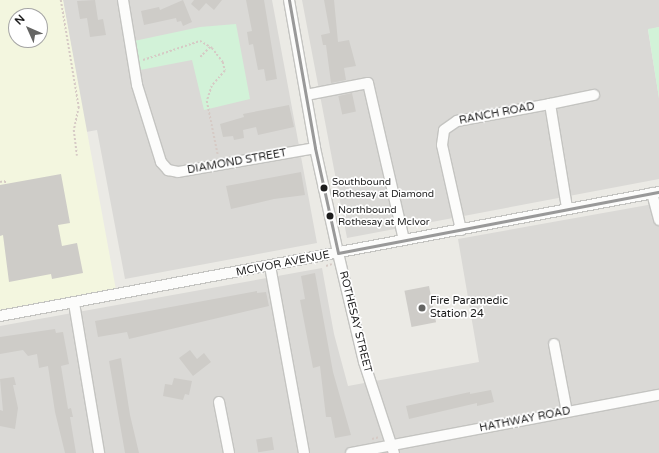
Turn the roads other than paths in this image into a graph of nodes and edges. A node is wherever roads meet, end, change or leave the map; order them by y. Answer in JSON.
{"nodes":[{"id":1,"x":123,"y":0,"type":"edge"},
{"id":2,"x":289,"y":0,"type":"edge"},
{"id":3,"x":306,"y":95,"type":"junction"},
{"id":4,"x":594,"y":95,"type":"dead end"},
{"id":5,"x":550,"y":104,"type":"junction"},
{"id":6,"x":315,"y":148,"type":"junction"},
{"id":7,"x":656,"y":192,"type":"edge"},
{"id":8,"x":567,"y":208,"type":"junction"},
{"id":9,"x":659,"y":220,"type":"edge"},
{"id":10,"x":461,"y":230,"type":"junction"},
{"id":11,"x":404,"y":240,"type":"junction"},
{"id":12,"x":338,"y":253,"type":"junction"},
{"id":13,"x":270,"y":266,"type":"junction"},
{"id":14,"x":74,"y":303,"type":"junction"},
{"id":15,"x":0,"y":316,"type":"edge"},
{"id":16,"x":554,"y":344,"type":"dead end"},
{"id":17,"x":659,"y":395,"type":"edge"},
{"id":18,"x":219,"y":402,"type":"dead end"},
{"id":19,"x":567,"y":412,"type":"junction"},
{"id":20,"x":392,"y":449,"type":"edge"},
{"id":21,"x":99,"y":453,"type":"edge"},
{"id":22,"x":229,"y":453,"type":"edge"},
{"id":23,"x":304,"y":453,"type":"edge"},
{"id":24,"x":351,"y":453,"type":"edge"}],
"edges":[{"from":1,"to":6,"type":"street","name":"DIAMOND STREET"},
{"from":2,"to":3,"type":"street","name":"ROTHESAY STREET"},
{"from":3,"to":6,"type":"street","name":"ROTHESAY STREET"},
{"from":3,"to":11,"type":"street"},
{"from":4,"to":5,"type":"street"},
{"from":5,"to":8,"type":"street","name":"RANCH ROAD"},
{"from":5,"to":10,"type":"street","name":"RANCH ROAD"},
{"from":6,"to":12,"type":"street","name":"ROTHESAY STREET"},
{"from":7,"to":8,"type":"street","name":"MCIVOR AVENUE"},
{"from":7,"to":9,"type":"street"},
{"from":8,"to":10,"type":"street","name":"MCIVOR AVENUE"},
{"from":10,"to":11,"type":"street","name":"MCIVOR AVENUE"},
{"from":11,"to":12,"type":"street","name":"MCIVOR AVENUE"},
{"from":12,"to":13,"type":"street","name":"MCIVOR AVENUE"},
{"from":12,"to":20,"type":"street","name":"ROTHESAY STREET"},
{"from":13,"to":14,"type":"street","name":"MCIVOR AVENUE"},
{"from":13,"to":23,"type":"street"},
{"from":14,"to":15,"type":"street","name":"MCIVOR AVENUE"},
{"from":14,"to":21,"type":"street"},
{"from":16,"to":19,"type":"street"},
{"from":17,"to":19,"type":"street","name":"HATHWAY ROAD"},
{"from":18,"to":22,"type":"street"},
{"from":19,"to":20,"type":"street","name":"HATHWAY ROAD"},
{"from":20,"to":24,"type":"street","name":"HATHWAY ROAD"}]}
